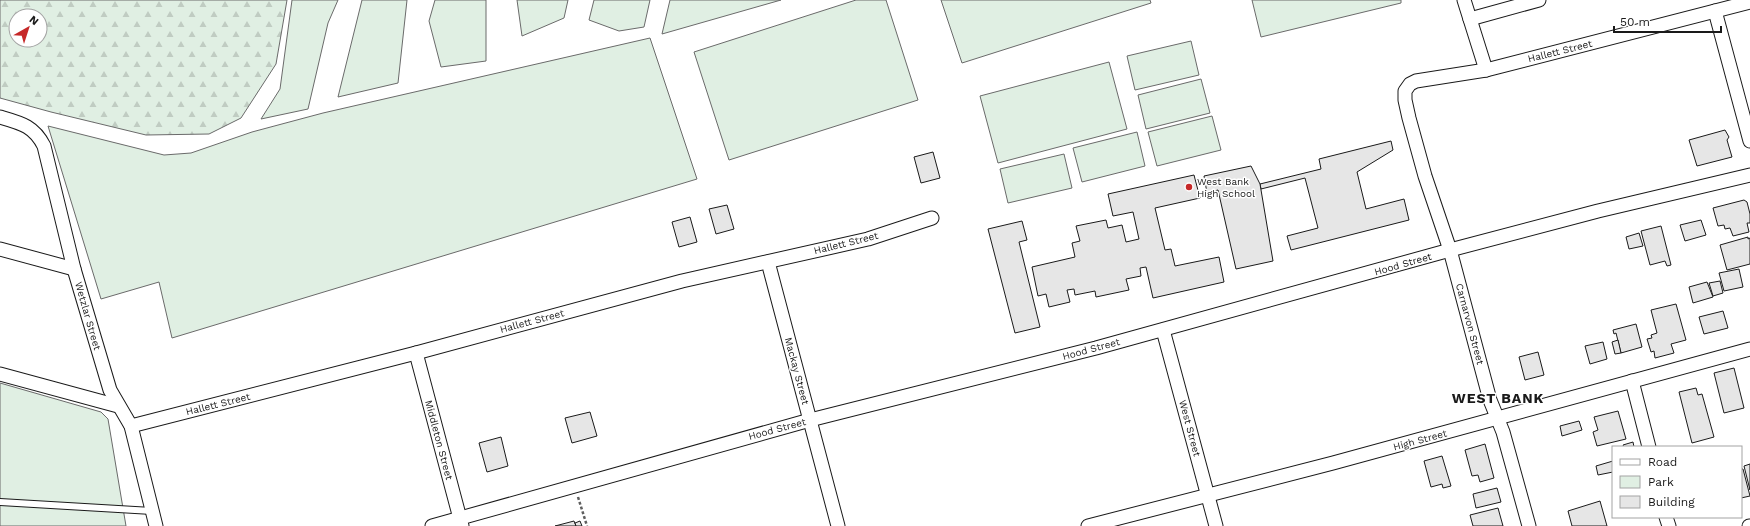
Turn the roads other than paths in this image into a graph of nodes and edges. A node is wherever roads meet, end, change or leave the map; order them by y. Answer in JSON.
{"nodes":[{"id":1,"x":1464,"y":0,"type":"edge"},
{"id":2,"x":1539,"y":0,"type":"edge"},
{"id":3,"x":1750,"y":2,"type":"edge"},
{"id":4,"x":1715,"y":11,"type":"junction"},
{"id":5,"x":1470,"y":19,"type":"junction"},
{"id":6,"x":1486,"y":70,"type":"junction"},
{"id":7,"x":4,"y":118,"type":"edge"},
{"id":8,"x":1410,"y":123,"type":"joint"},
{"id":9,"x":1750,"y":141,"type":"edge"},
{"id":10,"x":1750,"y":175,"type":"edge"},
{"id":11,"x":932,"y":218,"type":"dead end"},
{"id":12,"x":0,"y":249,"type":"edge"},
{"id":13,"x":1450,"y":250,"type":"junction"},
{"id":14,"x":768,"y":262,"type":"junction"},
{"id":15,"x":74,"y":269,"type":"junction"},
{"id":16,"x":1163,"y":330,"type":"junction"},
{"id":17,"x":1750,"y":349,"type":"edge"},
{"id":18,"x":416,"y":353,"type":"junction"},
{"id":19,"x":0,"y":374,"type":"edge"},
{"id":20,"x":1632,"y":381,"type":"junction"},
{"id":21,"x":118,"y":406,"type":"junction"},
{"id":22,"x":1497,"y":419,"type":"junction"},
{"id":23,"x":810,"y":420,"type":"junction"},
{"id":24,"x":131,"y":426,"type":"junction"},
{"id":25,"x":1649,"y":446,"type":"edge"},
{"id":26,"x":1208,"y":495,"type":"junction"},
{"id":27,"x":0,"y":502,"type":"edge"},
{"id":28,"x":152,"y":512,"type":"junction"},
{"id":29,"x":461,"y":523,"type":"edge"},
{"id":30,"x":156,"y":526,"type":"edge"},
{"id":31,"x":432,"y":526,"type":"edge"},
{"id":32,"x":838,"y":526,"type":"edge"},
{"id":33,"x":1088,"y":526,"type":"edge"},
{"id":34,"x":1216,"y":526,"type":"edge"},
{"id":35,"x":1529,"y":526,"type":"edge"}],
"edges":[{"from":1,"to":5,"type":"street"},
{"from":2,"to":5,"type":"street"},
{"from":3,"to":4,"type":"street","name":"Hallett Street"},
{"from":4,"to":6,"type":"street","name":"Hallett Street"},
{"from":4,"to":9,"type":"street"},
{"from":5,"to":6,"type":"street"},
{"from":6,"to":8,"type":"street","name":"Hallett Street"},
{"from":7,"to":15,"type":"street","name":"Wetzlar Street"},
{"from":8,"to":13,"type":"street","name":"Carnarvon Street"},
{"from":10,"to":13,"type":"street","name":"Hood Street"},
{"from":11,"to":14,"type":"street","name":"Hallett Street"},
{"from":12,"to":15,"type":"street"},
{"from":13,"to":16,"type":"street","name":"Hood Street"},
{"from":13,"to":22,"type":"street","name":"Carnarvon Street"},
{"from":14,"to":18,"type":"street","name":"Hallett Street"},
{"from":14,"to":23,"type":"street","name":"Mackay Street"},
{"from":15,"to":21,"type":"street","name":"Wetzlar Street"},
{"from":16,"to":23,"type":"street","name":"Hood Street"},
{"from":16,"to":26,"type":"street","name":"West Street"},
{"from":17,"to":20,"type":"street","name":"High Street"},
{"from":18,"to":24,"type":"street","name":"Hallett Street"},
{"from":18,"to":29,"type":"street","name":"Middleton Street"},
{"from":19,"to":21,"type":"street"},
{"from":20,"to":22,"type":"street","name":"High Street"},
{"from":20,"to":25,"type":"street"},
{"from":21,"to":24,"type":"street","name":"Wetzlar Street"},
{"from":22,"to":26,"type":"street","name":"High Street"},
{"from":22,"to":35,"type":"street","name":"Carnarvon Street"},
{"from":23,"to":29,"type":"street","name":"Hood Street"},
{"from":23,"to":32,"type":"street","name":"Mackay Street"},
{"from":24,"to":28,"type":"street","name":"Wetzlar Street"},
{"from":26,"to":33,"type":"street","name":"High Street"},
{"from":26,"to":34,"type":"street","name":"West Street"},
{"from":27,"to":28,"type":"lane"},
{"from":28,"to":30,"type":"street","name":"Wetzlar Street"},
{"from":29,"to":31,"type":"street","name":"Hood Street"}]}
